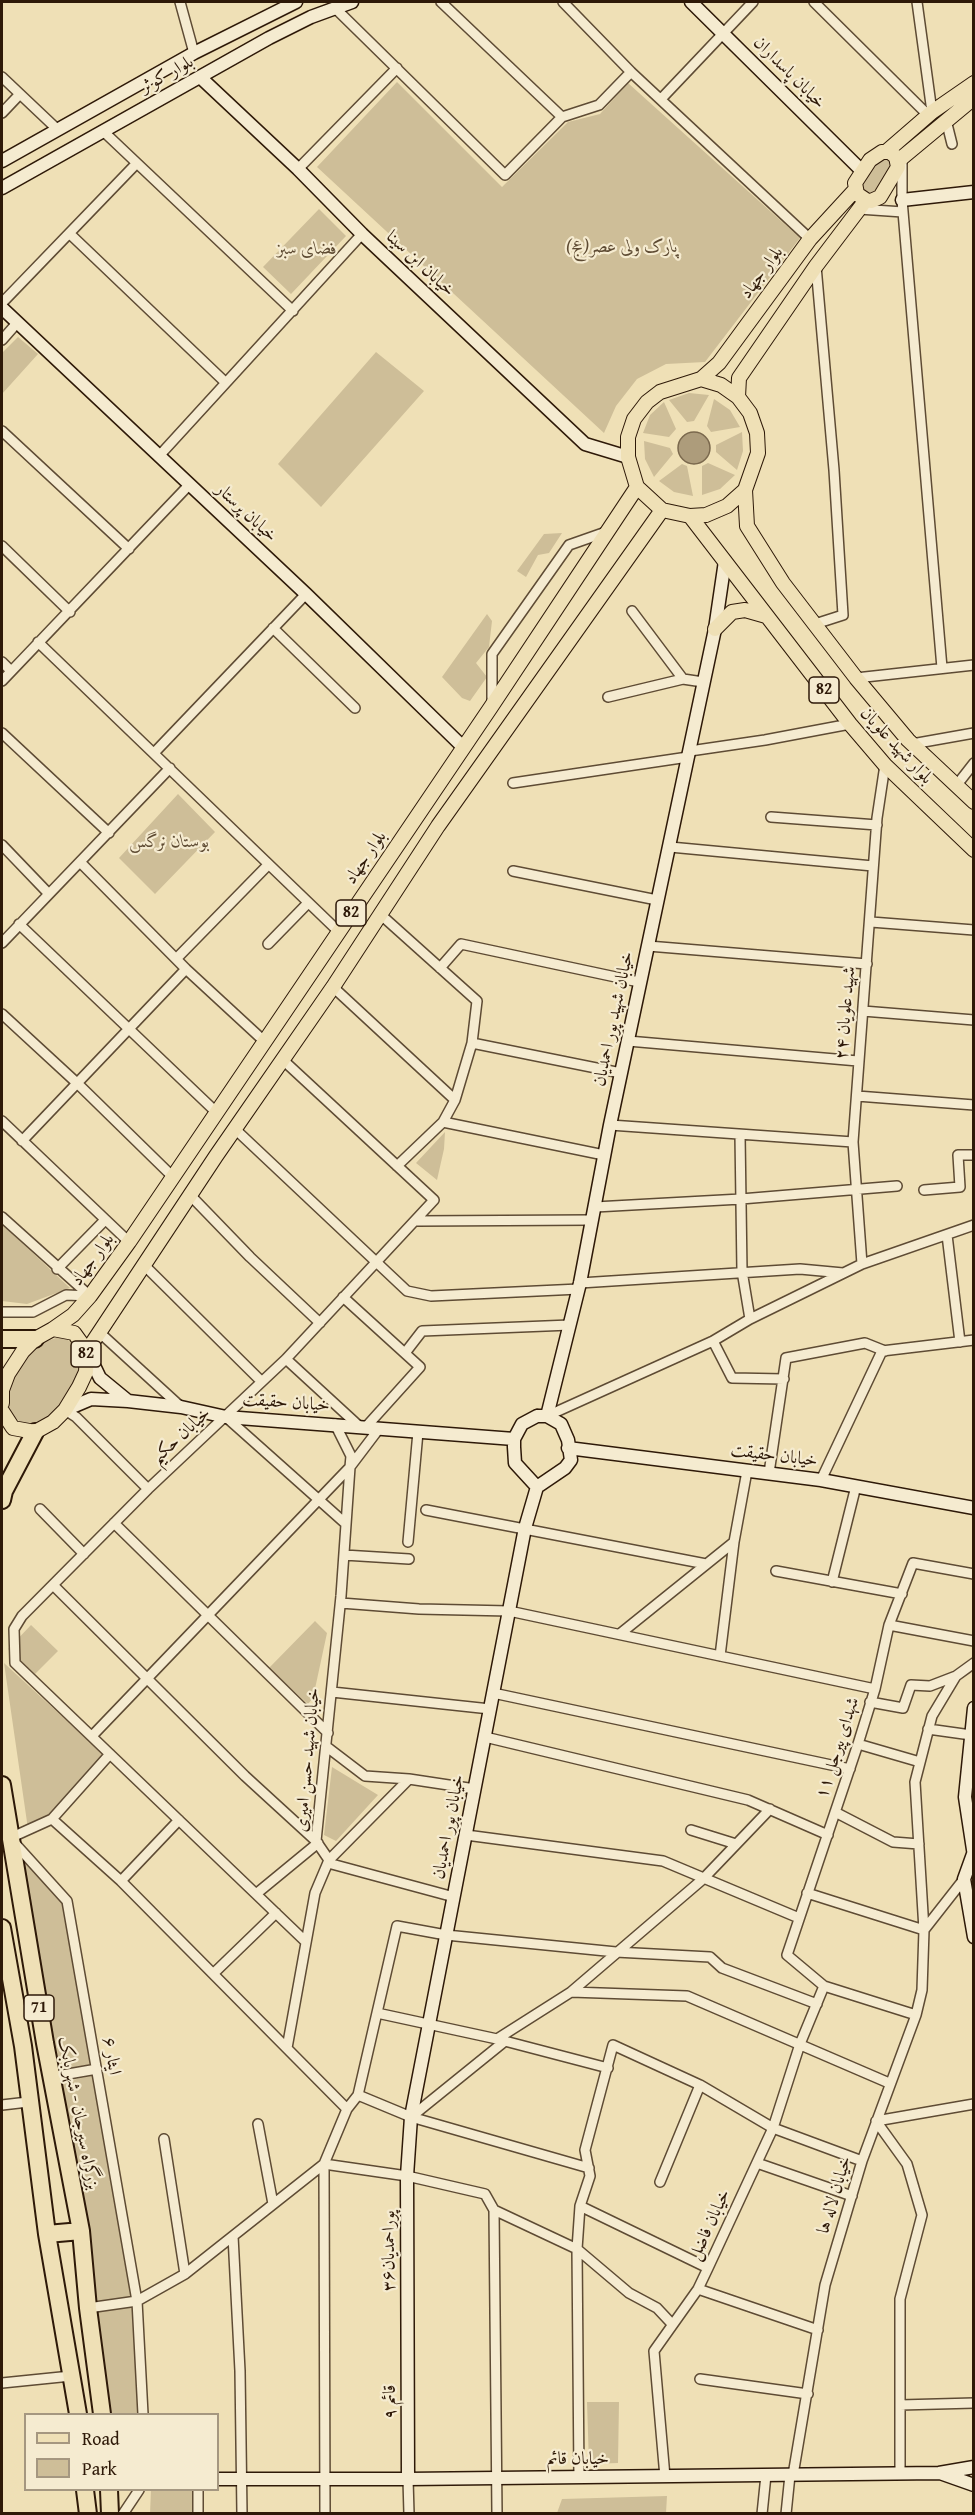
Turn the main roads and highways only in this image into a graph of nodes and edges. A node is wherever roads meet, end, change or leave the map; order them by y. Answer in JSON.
{"nodes":[{"id":1,"x":974,"y":83,"type":"edge"},
{"id":2,"x":974,"y":98,"type":"edge"},
{"id":3,"x":887,"y":151,"type":"junction"},
{"id":4,"x":900,"y":159,"type":"junction"},
{"id":5,"x":855,"y":189,"type":"junction"},
{"id":6,"x":862,"y":204,"type":"junction"},
{"id":7,"x":701,"y":379,"type":"junction"},
{"id":8,"x":738,"y":397,"type":"junction"},
{"id":9,"x":637,"y":487,"type":"junction"},
{"id":10,"x":745,"y":490,"type":"junction"},
{"id":11,"x":662,"y":510,"type":"junction"},
{"id":12,"x":690,"y":516,"type":"junction"},
{"id":13,"x":766,"y":616,"type":"junction"},
{"id":14,"x":715,"y":629,"type":"road end"},
{"id":15,"x":974,"y":802,"type":"edge"},
{"id":16,"x":420,"y":812,"type":"junction"},
{"id":17,"x":438,"y":826,"type":"junction"},
{"id":18,"x":974,"y":850,"type":"edge"},
{"id":19,"x":53,"y":1329,"type":"junction"},
{"id":20,"x":2,"y":1339,"type":"edge"},
{"id":21,"x":34,"y":1339,"type":"junction"},
{"id":22,"x":87,"y":1351,"type":"junction"},
{"id":23,"x":2,"y":1403,"type":"edge"},
{"id":24,"x":2,"y":1411,"type":"edge"},
{"id":25,"x":35,"y":1432,"type":"junction"},
{"id":26,"x":2,"y":1500,"type":"edge"},
{"id":27,"x":2,"y":1785,"type":"edge"},
{"id":28,"x":2,"y":1928,"type":"edge"},
{"id":29,"x":81,"y":2231,"type":"junction"},
{"id":30,"x":47,"y":2234,"type":"junction"},
{"id":31,"x":78,"y":2413,"type":"edge"},
{"id":32,"x":102,"y":2413,"type":"edge"},
{"id":33,"x":86,"y":2491,"type":"edge"},
{"id":34,"x":109,"y":2491,"type":"edge"},
{"id":35,"x":88,"y":2514,"type":"edge"},
{"id":36,"x":110,"y":2514,"type":"edge"}],
"edges":[{"from":1,"to":3,"type":"main road"},
{"from":2,"to":4,"type":"main road"},
{"from":3,"to":4,"type":"main road"},
{"from":3,"to":5,"type":"main road"},
{"from":4,"to":6,"type":"main road"},
{"from":5,"to":6,"type":"main road"},
{"from":5,"to":7,"type":"main road","name":"بلوار جهاد"},
{"from":6,"to":8,"type":"main road"},
{"from":7,"to":8,"type":"main road","number":"82"},
{"from":7,"to":9,"type":"main road"},
{"from":8,"to":10,"type":"main road","number":"82"},
{"from":9,"to":11,"type":"main road"},
{"from":9,"to":16,"type":"main road","name":"بلوار جهاد","number":"82"},
{"from":10,"to":12,"type":"main road"},
{"from":10,"to":15,"type":"main road","name":"بلوار شهید علویان","number":"82"},
{"from":11,"to":12,"type":"main road"},
{"from":11,"to":17,"type":"main road","number":"82"},
{"from":12,"to":13,"type":"main road","name":"بلوار شهید علویان","number":"82"},
{"from":13,"to":14,"type":"main road"},
{"from":13,"to":18,"type":"main road","name":"بلوار شهید علویان","number":"82"},
{"from":16,"to":17,"type":"main road"},
{"from":16,"to":19,"type":"main road","name":"بلوار جهاد","number":"82"},
{"from":17,"to":22,"type":"main road","number":"82"},
{"from":19,"to":21,"type":"main road","number":"82"},
{"from":19,"to":22,"type":"main road","number":"82"},
{"from":20,"to":21,"type":"highway","number":"82"},
{"from":21,"to":23,"type":"main road","number":"82"},
{"from":22,"to":25,"type":"main road","number":"82"},
{"from":24,"to":25,"type":"main road"},
{"from":25,"to":26,"type":"highway","number":"82"},
{"from":27,"to":29,"type":"highway","name":"بزرگراه سیرجان - شهر بابک","number":"71"},
{"from":28,"to":30,"type":"highway","number":"71"},
{"from":29,"to":30,"type":"highway"},
{"from":29,"to":32,"type":"highway","name":"بزرگراه سیرجان - شهر بابک","number":"71"},
{"from":30,"to":31,"type":"highway","number":"71"},
{"from":33,"to":35,"type":"highway"},
{"from":34,"to":36,"type":"highway"}]}
